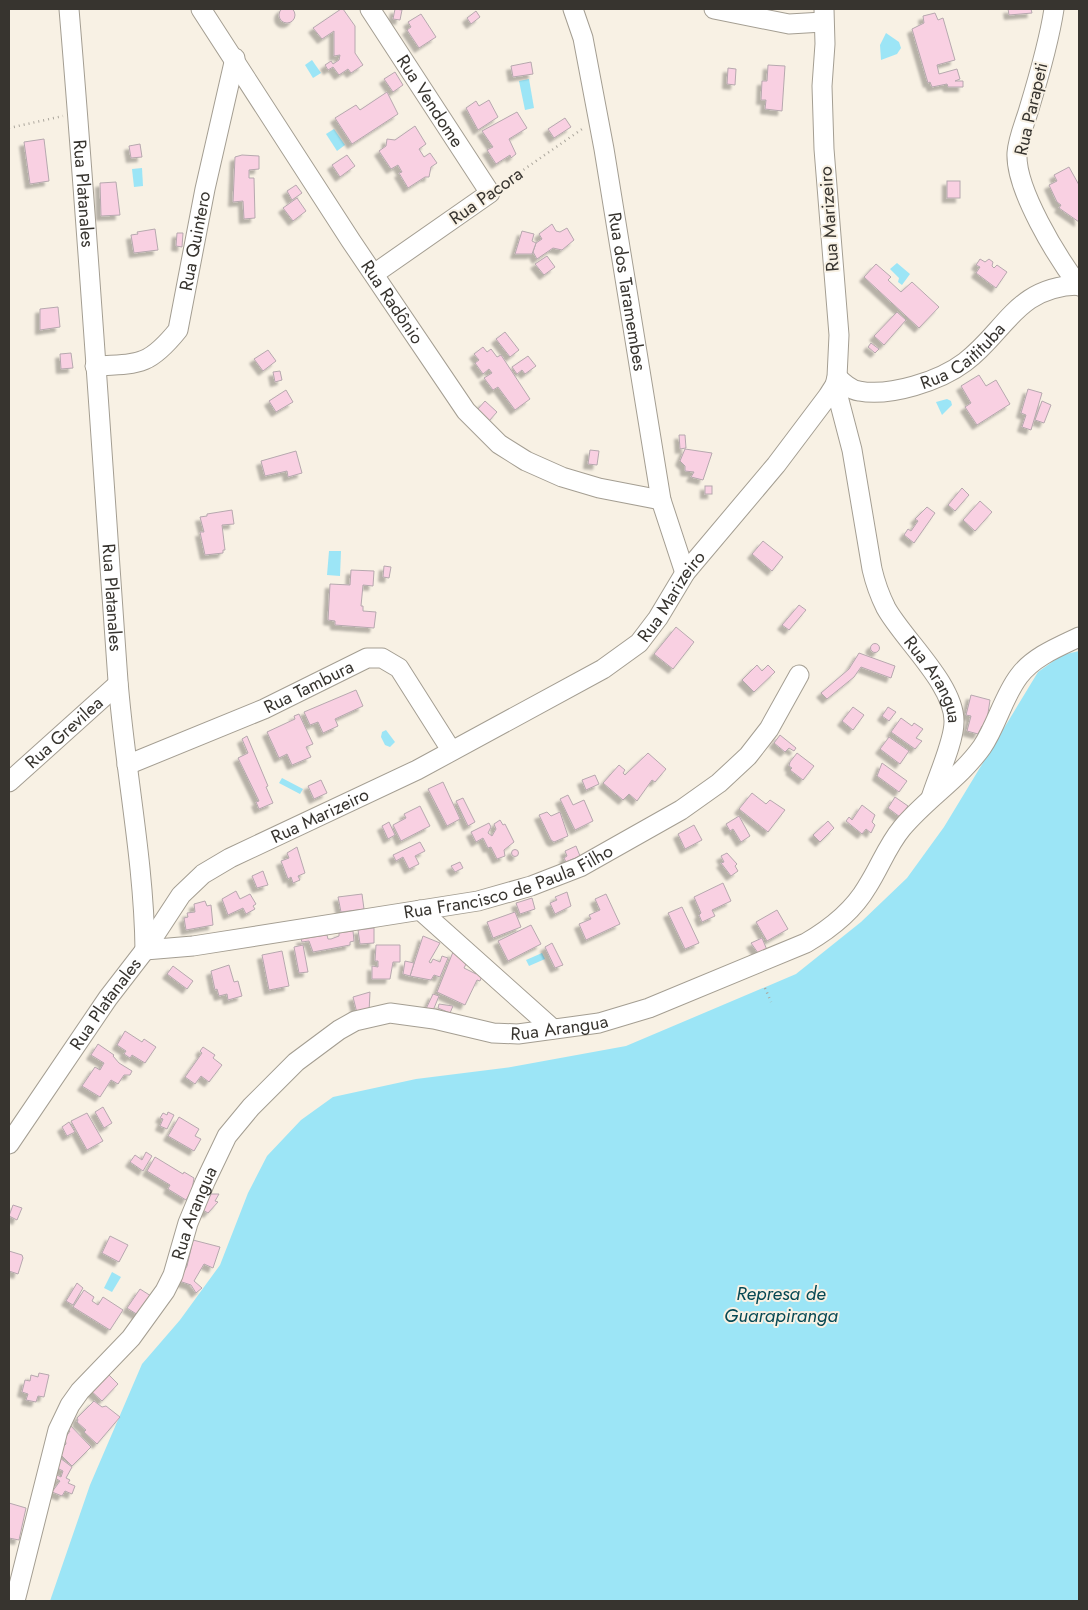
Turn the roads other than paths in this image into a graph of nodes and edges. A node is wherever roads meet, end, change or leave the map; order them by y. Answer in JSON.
{"nodes":[{"id":1,"x":70,"y":9,"type":"edge"},
{"id":2,"x":201,"y":9,"type":"edge"},
{"id":3,"x":370,"y":9,"type":"edge"},
{"id":4,"x":573,"y":9,"type":"edge"},
{"id":5,"x":714,"y":9,"type":"edge"},
{"id":6,"x":1054,"y":9,"type":"edge"},
{"id":7,"x":824,"y":15,"type":"edge"},
{"id":8,"x":235,"y":58,"type":"junction"},
{"id":9,"x":490,"y":192,"type":"joint"},
{"id":10,"x":374,"y":274,"type":"junction"},
{"id":11,"x":1077,"y":277,"type":"edge"},
{"id":12,"x":95,"y":366,"type":"junction"},
{"id":13,"x":836,"y":381,"type":"junction"},
{"id":14,"x":660,"y":500,"type":"junction"},
{"id":15,"x":685,"y":573,"type":"junction"},
{"id":16,"x":1079,"y":638,"type":"edge"},
{"id":17,"x":800,"y":674,"type":"dead end"},
{"id":18,"x":118,"y":684,"type":"junction"},
{"id":19,"x":451,"y":750,"type":"junction"},
{"id":20,"x":127,"y":765,"type":"junction"},
{"id":21,"x":9,"y":782,"type":"edge"},
{"id":22,"x":930,"y":800,"type":"junction"},
{"id":23,"x":420,"y":910,"type":"junction"},
{"id":24,"x":144,"y":950,"type":"junction"},
{"id":25,"x":554,"y":1028,"type":"junction"},
{"id":26,"x":9,"y":1144,"type":"edge"},
{"id":27,"x":15,"y":1601,"type":"edge"}],
"edges":[{"from":1,"to":12,"type":"street","name":"Rua Platanales"},
{"from":2,"to":8,"type":"street","name":"Rua Radônio"},
{"from":3,"to":9,"type":"street","name":"Rua Vendome"},
{"from":4,"to":14,"type":"street","name":"Rua dos Taramembes"},
{"from":5,"to":7,"type":"street"},
{"from":6,"to":11,"type":"street","name":"Rua Parapeti"},
{"from":7,"to":13,"type":"street","name":"Rua Marizeiro"},
{"from":8,"to":10,"type":"street","name":"Rua Radônio"},
{"from":8,"to":12,"type":"street","name":"Rua Quintero"},
{"from":9,"to":10,"type":"street","name":"Rua Pacora"},
{"from":10,"to":14,"type":"street","name":"Rua Radônio"},
{"from":11,"to":13,"type":"street","name":"Rua Caitituba"},
{"from":12,"to":18,"type":"street","name":"Rua Platanales"},
{"from":13,"to":15,"type":"street","name":"Rua Marizeiro"},
{"from":13,"to":22,"type":"street","name":"Rua Arangua"},
{"from":14,"to":15,"type":"street","name":"Rua dos Taramembes"},
{"from":15,"to":19,"type":"street","name":"Rua Marizeiro"},
{"from":16,"to":22,"type":"street"},
{"from":17,"to":23,"type":"street","name":"Rua Francisco de Paula Filho"},
{"from":18,"to":20,"type":"street","name":"Rua Platanales"},
{"from":18,"to":21,"type":"street","name":"Rua Grevilea"},
{"from":19,"to":20,"type":"street","name":"Rua Tambura"},
{"from":19,"to":24,"type":"street","name":"Rua Marizeiro"},
{"from":20,"to":24,"type":"street","name":"Rua Platanales"},
{"from":22,"to":25,"type":"street","name":"Rua Arangua"},
{"from":23,"to":24,"type":"street","name":"Rua Francisco de Paula Filho"},
{"from":23,"to":25,"type":"street"},
{"from":24,"to":26,"type":"street","name":"Rua Platanales"},
{"from":25,"to":27,"type":"street","name":"Rua Arangua"}]}
